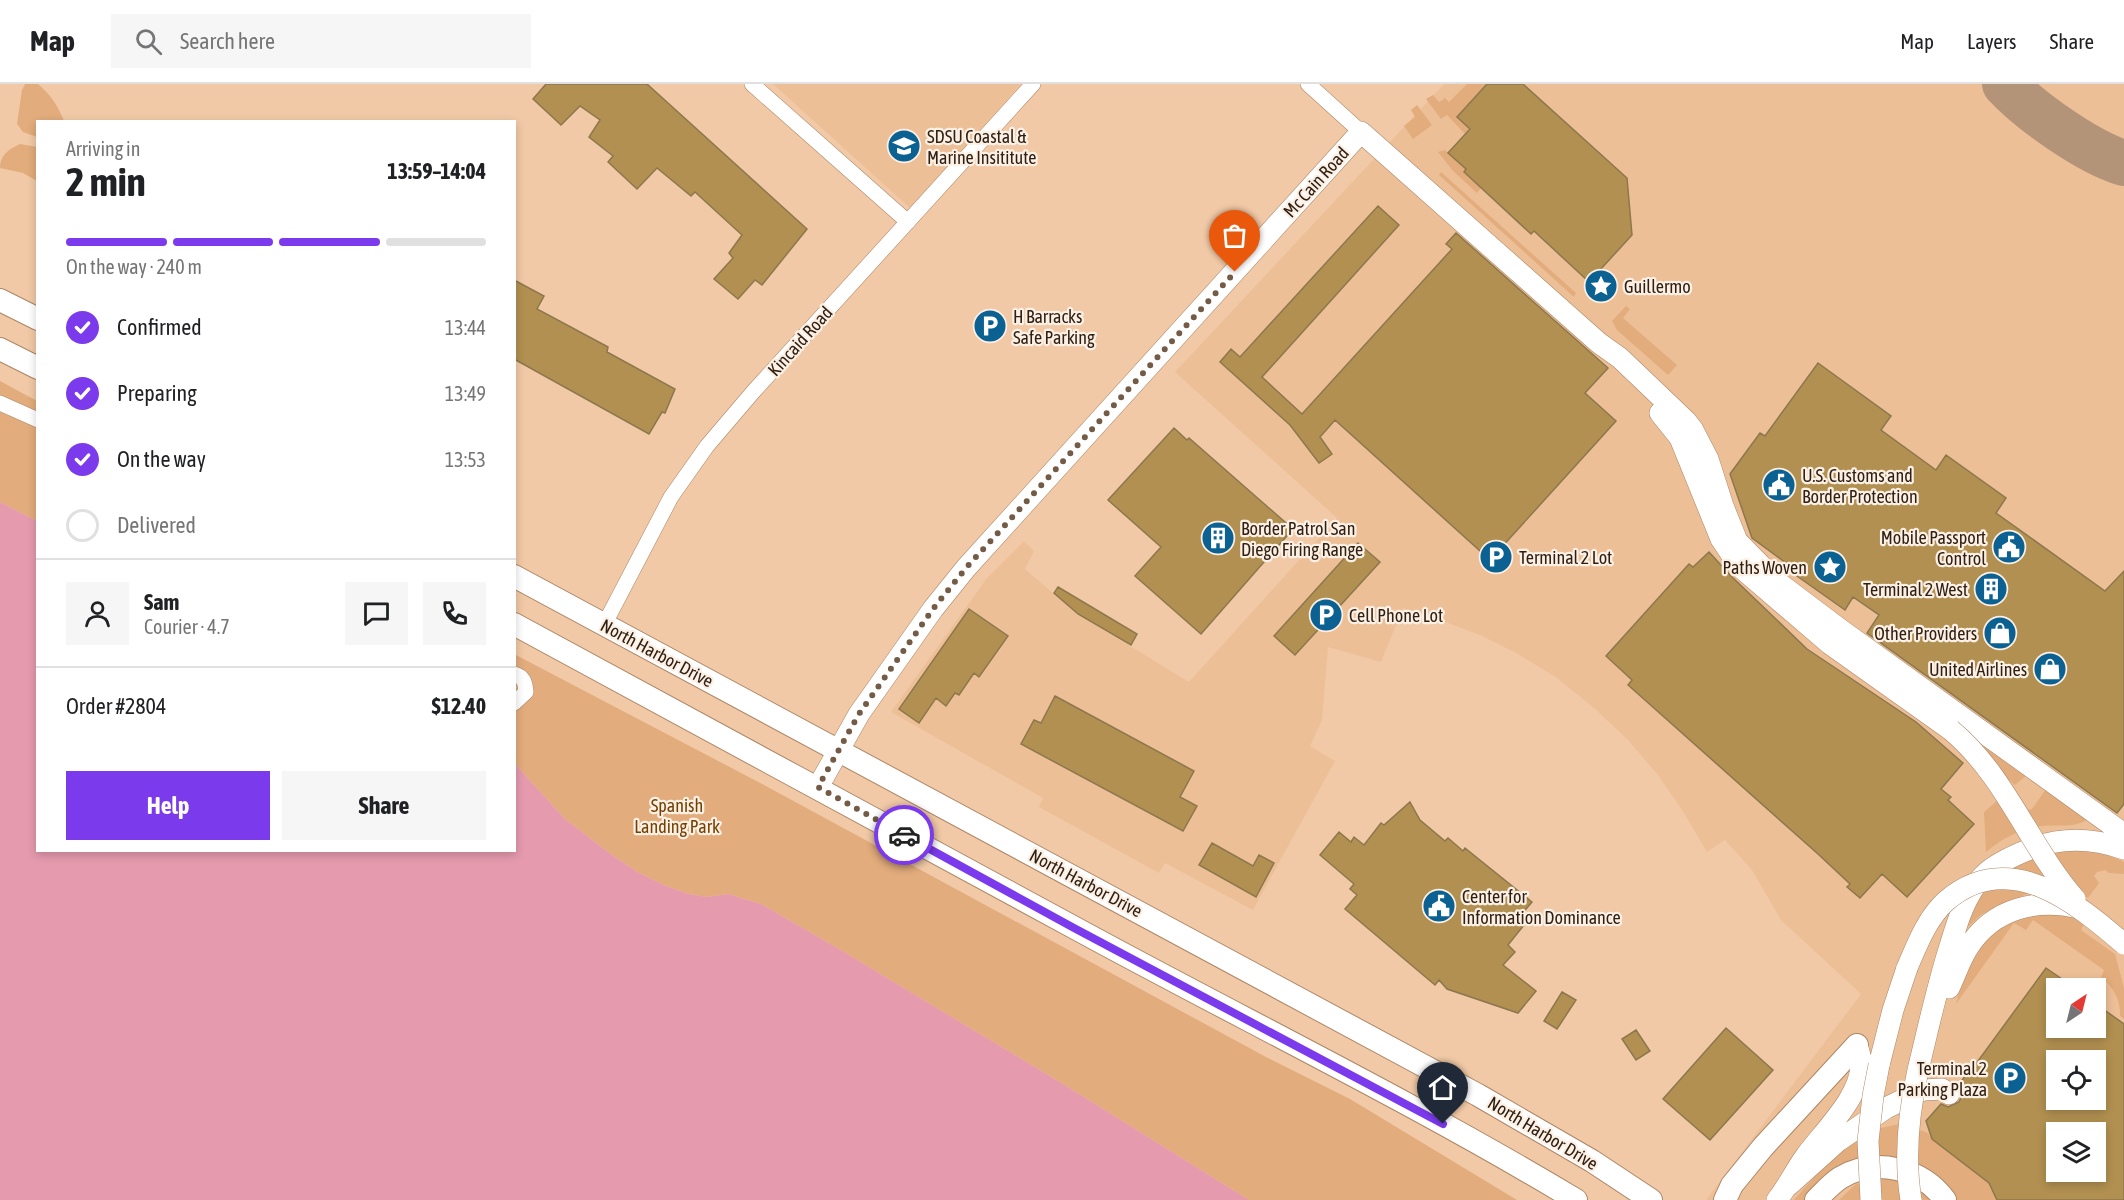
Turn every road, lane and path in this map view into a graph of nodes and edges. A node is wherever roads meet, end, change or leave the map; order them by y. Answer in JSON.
{"nodes":[{"id":1,"x":752,"y":84,"type":"edge"},
{"id":2,"x":1033,"y":84,"type":"edge"},
{"id":3,"x":1308,"y":84,"type":"edge"},
{"id":4,"x":1361,"y":132,"type":"junction"},
{"id":5,"x":908,"y":222,"type":"junction"},
{"id":6,"x":0,"y":300,"type":"edge"},
{"id":7,"x":36,"y":318,"type":"edge"},
{"id":8,"x":1599,"y":343,"type":"junction"},
{"id":9,"x":0,"y":349,"type":"edge"},
{"id":10,"x":36,"y":367,"type":"edge"},
{"id":11,"x":0,"y":403,"type":"edge"},
{"id":12,"x":36,"y":419,"type":"edge"},
{"id":13,"x":516,"y":577,"type":"edge"},
{"id":14,"x":516,"y":625,"type":"edge"},
{"id":15,"x":604,"y":625,"type":"junction"},
{"id":16,"x":516,"y":675,"type":"edge"},
{"id":17,"x":516,"y":701,"type":"edge"},
{"id":18,"x":839,"y":749,"type":"junction"},
{"id":19,"x":818,"y":787,"type":"junction"},
{"id":20,"x":2124,"y":834,"type":"edge"},
{"id":21,"x":2124,"y":849,"type":"edge"},
{"id":22,"x":2087,"y":913,"type":"junction"},
{"id":23,"x":2124,"y":945,"type":"edge"},
{"id":24,"x":1943,"y":989,"type":"junction"},
{"id":25,"x":1857,"y":1045,"type":"joint"},
{"id":26,"x":1949,"y":1095,"type":"dead end"},
{"id":27,"x":1859,"y":1171,"type":"junction"},
{"id":28,"x":1783,"y":1192,"type":"edge"},
{"id":29,"x":1576,"y":1200,"type":"edge"},
{"id":30,"x":1651,"y":1200,"type":"edge"},
{"id":31,"x":1725,"y":1200,"type":"edge"},
{"id":32,"x":1816,"y":1200,"type":"edge"},
{"id":33,"x":1829,"y":1200,"type":"edge"},
{"id":34,"x":1871,"y":1200,"type":"edge"},
{"id":35,"x":1911,"y":1200,"type":"edge"},
{"id":36,"x":1945,"y":1200,"type":"edge"}],
"edges":[{"from":1,"to":5,"type":"street"},
{"from":2,"to":5,"type":"street","name":"Kincaid Road"},
{"from":3,"to":4,"type":"street"},
{"from":4,"to":8,"type":"main road"},
{"from":4,"to":18,"type":"main road","name":"Mc Cain Road"},
{"from":5,"to":15,"type":"street","name":"Kincaid Road"},
{"from":6,"to":7,"type":"main road"},
{"from":8,"to":20,"type":"main road"},
{"from":8,"to":22,"type":"main road","bridge":true},
{"from":9,"to":10,"type":"main road"},
{"from":11,"to":12,"type":"street"},
{"from":13,"to":15,"type":"main road","name":"North Harbor Drive"},
{"from":14,"to":19,"type":"main road"},
{"from":15,"to":18,"type":"main road","name":"North Harbor Drive"},
{"from":16,"to":17,"type":"street"},
{"from":18,"to":19,"type":"main road","name":"Mc Cain Road"},
{"from":18,"to":30,"type":"main road","name":"North Harbor Drive"},
{"from":19,"to":29,"type":"main road"},
{"from":21,"to":24,"type":"main road"},
{"from":22,"to":23,"type":"main road","bridge":true},
{"from":22,"to":34,"type":"main road","bridge":true},
{"from":23,"to":24,"type":"main road"},
{"from":24,"to":35,"type":"main road","bridge":true},
{"from":25,"to":28,"type":"main road"},
{"from":25,"to":31,"type":"main road"},
{"from":26,"to":28,"type":"main road"},
{"from":27,"to":32,"type":"main road"},
{"from":27,"to":33,"type":"main road"},
{"from":27,"to":36,"type":"main road"}]}
